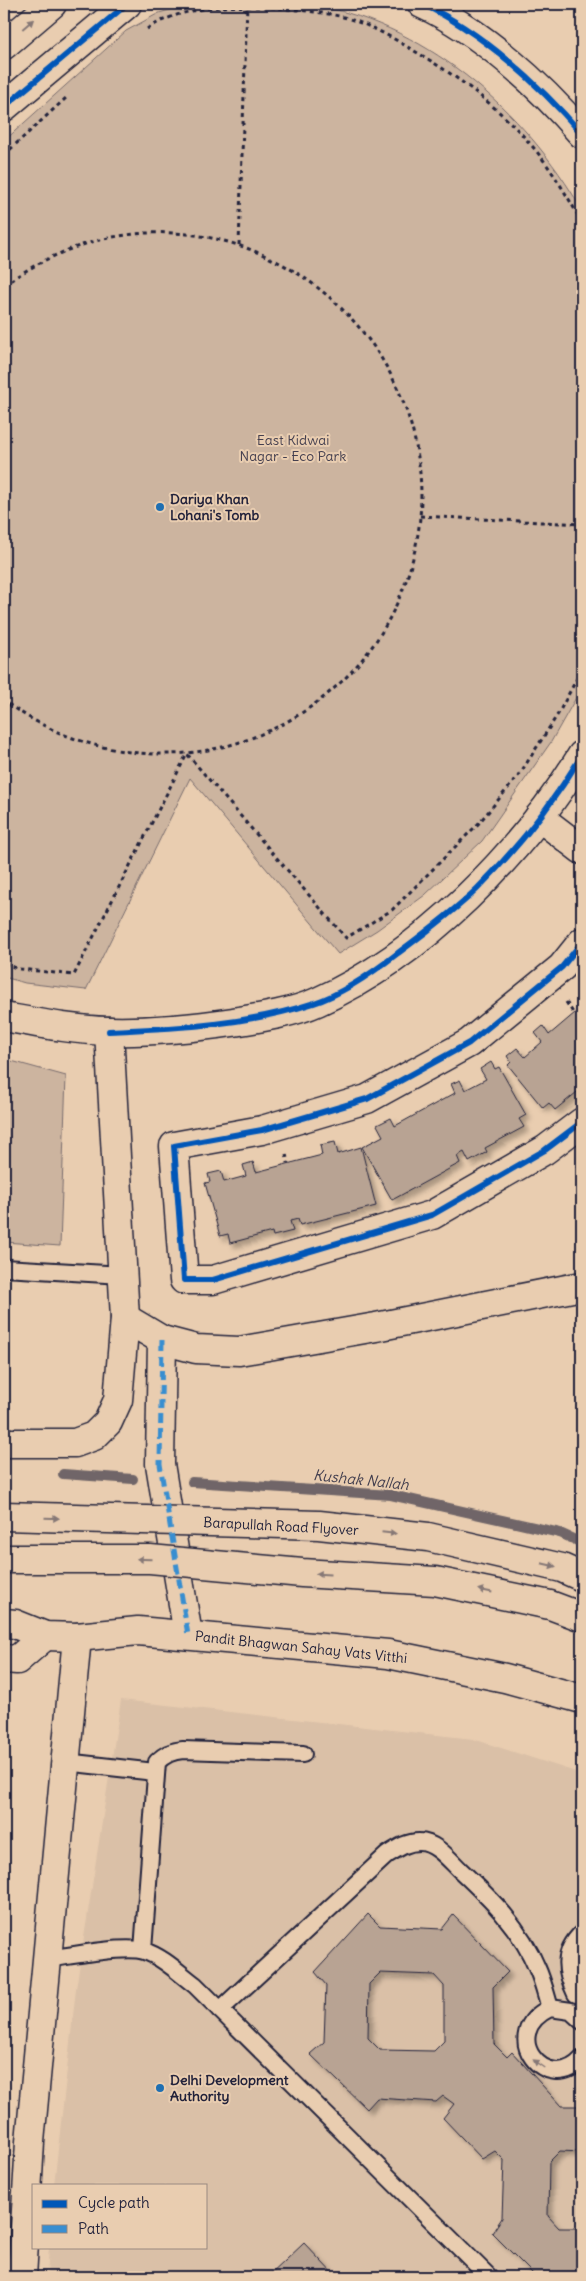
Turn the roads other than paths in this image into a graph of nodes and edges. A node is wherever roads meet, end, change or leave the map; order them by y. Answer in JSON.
{"nodes":[{"id":1,"x":52,"y":4,"type":"edge"},
{"id":2,"x":126,"y":4,"type":"edge"},
{"id":3,"x":422,"y":4,"type":"edge"},
{"id":4,"x":4,"y":45,"type":"edge"},
{"id":5,"x":4,"y":107,"type":"edge"},
{"id":6,"x":582,"y":134,"type":"edge"},
{"id":7,"x":582,"y":755,"type":"edge"},
{"id":8,"x":540,"y":817,"type":"junction"},
{"id":9,"x":582,"y":850,"type":"edge"},
{"id":10,"x":582,"y":942,"type":"edge"},
{"id":11,"x":4,"y":1017,"type":"edge"},
{"id":12,"x":109,"y":1031,"type":"junction"},
{"id":13,"x":582,"y":1122,"type":"edge"},
{"id":14,"x":4,"y":1268,"type":"edge"},
{"id":15,"x":123,"y":1275,"type":"junction"},
{"id":16,"x":582,"y":1286,"type":"edge"},
{"id":17,"x":125,"y":1318,"type":"junction"},
{"id":18,"x":162,"y":1340,"type":"junction"},
{"id":19,"x":4,"y":1443,"type":"edge"},
{"id":20,"x":4,"y":1516,"type":"edge"},
{"id":21,"x":4,"y":1559,"type":"edge"},
{"id":22,"x":582,"y":1577,"type":"edge"},
{"id":23,"x":582,"y":1617,"type":"edge"},
{"id":24,"x":4,"y":1623,"type":"edge"},
{"id":25,"x":188,"y":1635,"type":"junction"},
{"id":26,"x":45,"y":1636,"type":"junction"},
{"id":27,"x":77,"y":1637,"type":"junction"},
{"id":28,"x":4,"y":1659,"type":"edge"},
{"id":29,"x":582,"y":1699,"type":"edge"},
{"id":30,"x":303,"y":1754,"type":"dead end"},
{"id":31,"x":66,"y":1762,"type":"junction"},
{"id":32,"x":155,"y":1772,"type":"junction"},
{"id":33,"x":582,"y":1933,"type":"edge"},
{"id":34,"x":143,"y":1950,"type":"junction"},
{"id":35,"x":48,"y":1959,"type":"junction"},
{"id":36,"x":576,"y":1994,"type":"dead end"},
{"id":37,"x":550,"y":2008,"type":"junction"},
{"id":38,"x":220,"y":2010,"type":"junction"},
{"id":39,"x":582,"y":2021,"type":"edge"},
{"id":40,"x":582,"y":2059,"type":"edge"},
{"id":41,"x":22,"y":2277,"type":"edge"},
{"id":42,"x":489,"y":2277,"type":"edge"}],
"edges":[{"from":4,"to":1,"type":"main road","one_way":true},
{"from":2,"to":5,"type":"main road"},
{"from":3,"to":6,"type":"main road"},
{"from":7,"to":8,"type":"main road"},
{"from":8,"to":9,"type":"main road"},
{"from":8,"to":12,"type":"main road"},
{"from":10,"to":13,"type":"main road"},
{"from":11,"to":12,"type":"main road"},
{"from":12,"to":15,"type":"main road"},
{"from":14,"to":15,"type":"lane"},
{"from":15,"to":17,"type":"main road"},
{"from":16,"to":18,"type":"main road"},
{"from":17,"to":18,"type":"main road"},
{"from":17,"to":19,"type":"main road"},
{"from":18,"to":25,"type":"main road"},
{"from":20,"to":22,"type":"main road","name":"Barapullah Road Flyover","one_way":true,"bridge":true},
{"from":23,"to":21,"type":"main road","one_way":true,"bridge":true},
{"from":24,"to":26,"type":"main road"},
{"from":25,"to":27,"type":"main road","name":"Pandit Bhagwan Sahay Vats Vitthi"},
{"from":25,"to":29,"type":"main road","name":"Pandit Bhagwan Sahay Vats Vitthi"},
{"from":26,"to":27,"type":"main road","name":"Pandit Bhagwan Sahay Vats Vitthi"},
{"from":26,"to":28,"type":"main road"},
{"from":27,"to":31,"type":"main road"},
{"from":30,"to":32,"type":"lane"},
{"from":31,"to":32,"type":"lane"},
{"from":31,"to":35,"type":"main road"},
{"from":32,"to":34,"type":"lane"},
{"from":33,"to":36,"type":"lane"},
{"from":34,"to":35,"type":"lane"},
{"from":34,"to":38,"type":"lane"},
{"from":35,"to":41,"type":"main road"},
{"from":37,"to":38,"type":"lane"},
{"from":37,"to":39,"type":"lane"},
{"from":40,"to":37,"type":"lane","one_way":true},
{"from":38,"to":42,"type":"lane"}]}
